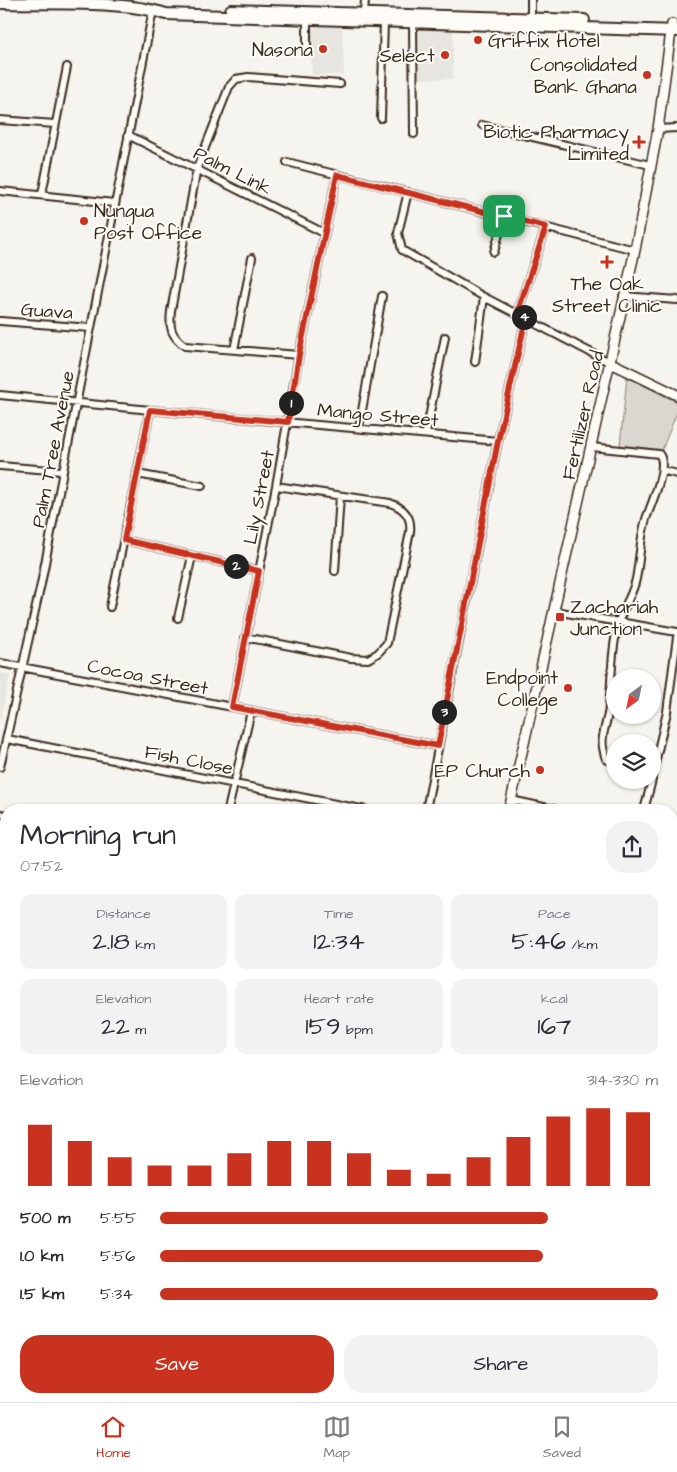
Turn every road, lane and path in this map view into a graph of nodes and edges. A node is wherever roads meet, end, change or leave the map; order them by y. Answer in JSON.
{"nodes":[{"id":1,"x":365,"y":0,"type":"edge"},
{"id":2,"x":531,"y":0,"type":"edge"},
{"id":3,"x":0,"y":3,"type":"edge"},
{"id":4,"x":153,"y":10,"type":"junction"},
{"id":5,"x":364,"y":13,"type":"junction"},
{"id":6,"x":531,"y":18,"type":"junction"},
{"id":7,"x":307,"y":19,"type":"junction"},
{"id":8,"x":384,"y":22,"type":"junction"},
{"id":9,"x":413,"y":23,"type":"junction"},
{"id":10,"x":675,"y":27,"type":"edge"},
{"id":11,"x":307,"y":52,"type":"dead end"},
{"id":12,"x":67,"y":67,"type":"dead end"},
{"id":13,"x":340,"y":84,"type":"dead end"},
{"id":14,"x":381,"y":118,"type":"dead end"},
{"id":15,"x":0,"y":120,"type":"edge"},
{"id":16,"x":55,"y":124,"type":"junction"},
{"id":17,"x":482,"y":125,"type":"dead end"},
{"id":18,"x":677,"y":128,"type":"edge"},
{"id":19,"x":658,"y":129,"type":"junction"},
{"id":20,"x":414,"y":134,"type":"dead end"},
{"id":21,"x":128,"y":135,"type":"junction"},
{"id":22,"x":287,"y":162,"type":"dead end"},
{"id":23,"x":650,"y":165,"type":"junction"},
{"id":24,"x":196,"y":168,"type":"junction"},
{"id":25,"x":337,"y":175,"type":"junction"},
{"id":26,"x":0,"y":191,"type":"edge"},
{"id":27,"x":408,"y":192,"type":"junction"},
{"id":28,"x":42,"y":194,"type":"junction"},
{"id":29,"x":114,"y":204,"type":"junction"},
{"id":30,"x":504,"y":216,"type":"junction"},
{"id":31,"x":546,"y":227,"type":"junction"},
{"id":32,"x":324,"y":233,"type":"junction"},
{"id":33,"x":635,"y":250,"type":"junction"},
{"id":34,"x":494,"y":252,"type":"dead end"},
{"id":35,"x":252,"y":258,"type":"dead end"},
{"id":36,"x":382,"y":296,"type":"dead end"},
{"id":37,"x":624,"y":296,"type":"junction"},
{"id":38,"x":484,"y":297,"type":"junction"},
{"id":39,"x":677,"y":300,"type":"edge"},
{"id":40,"x":517,"y":314,"type":"junction"},
{"id":41,"x":526,"y":318,"type":"junction"},
{"id":42,"x":0,"y":321,"type":"edge"},
{"id":43,"x":91,"y":328,"type":"junction"},
{"id":44,"x":444,"y":337,"type":"dead end"},
{"id":45,"x":234,"y":350,"type":"junction"},
{"id":46,"x":299,"y":355,"type":"junction"},
{"id":47,"x":475,"y":362,"type":"dead end"},
{"id":48,"x":611,"y":363,"type":"junction"},
{"id":49,"x":0,"y":395,"type":"edge"},
{"id":50,"x":677,"y":395,"type":"edge"},
{"id":51,"x":76,"y":404,"type":"junction"},
{"id":52,"x":150,"y":410,"type":"junction"},
{"id":53,"x":288,"y":422,"type":"junction"},
{"id":54,"x":359,"y":428,"type":"junction"},
{"id":55,"x":426,"y":433,"type":"junction"},
{"id":56,"x":498,"y":441,"type":"junction"},
{"id":57,"x":592,"y":447,"type":"junction"},
{"id":58,"x":0,"y":466,"type":"edge"},
{"id":59,"x":662,"y":470,"type":"junction"},
{"id":60,"x":62,"y":471,"type":"junction"},
{"id":61,"x":137,"y":474,"type":"junction"},
{"id":62,"x":677,"y":474,"type":"edge"},
{"id":63,"x":202,"y":486,"type":"dead end"},
{"id":64,"x":276,"y":486,"type":"junction"},
{"id":65,"x":340,"y":496,"type":"junction"},
{"id":66,"x":124,"y":540,"type":"junction"},
{"id":67,"x":192,"y":556,"type":"junction"},
{"id":68,"x":259,"y":571,"type":"junction"},
{"id":69,"x":335,"y":571,"type":"dead end"},
{"id":70,"x":110,"y":607,"type":"dead end"},
{"id":71,"x":555,"y":611,"type":"junction"},
{"id":72,"x":178,"y":618,"type":"dead end"},
{"id":73,"x":620,"y":620,"type":"junction"},
{"id":74,"x":677,"y":632,"type":"edge"},
{"id":75,"x":245,"y":637,"type":"junction"},
{"id":76,"x":677,"y":637,"type":"edge"},
{"id":77,"x":0,"y":663,"type":"edge"},
{"id":78,"x":24,"y":668,"type":"junction"},
{"id":79,"x":232,"y":707,"type":"junction"},
{"id":80,"x":251,"y":711,"type":"junction"},
{"id":81,"x":661,"y":738,"type":"edge"},
{"id":82,"x":7,"y":739,"type":"junction"},
{"id":83,"x":438,"y":746,"type":"junction"},
{"id":84,"x":606,"y":759,"type":"edge"},
{"id":85,"x":0,"y":767,"type":"edge"},
{"id":86,"x":234,"y":783,"type":"junction"},
{"id":87,"x":649,"y":789,"type":"edge"},
{"id":88,"x":511,"y":800,"type":"junction"},
{"id":89,"x":229,"y":804,"type":"edge"},
{"id":90,"x":337,"y":804,"type":"edge"},
{"id":91,"x":427,"y":804,"type":"edge"},
{"id":92,"x":510,"y":804,"type":"edge"},
{"id":93,"x":530,"y":804,"type":"edge"},
{"id":94,"x":645,"y":804,"type":"edge"}],
"edges":[{"from":1,"to":5,"type":"street"},
{"from":2,"to":6,"type":"street"},
{"from":3,"to":4,"type":"main road"},
{"from":4,"to":5,"type":"main road"},
{"from":4,"to":7,"type":"main road"},
{"from":4,"to":21,"type":"street","name":"Palm Tree Avenue"},
{"from":5,"to":6,"type":"main road"},
{"from":6,"to":10,"type":"main road"},
{"from":7,"to":8,"type":"main road"},
{"from":7,"to":11,"type":"street"},
{"from":8,"to":9,"type":"main road"},
{"from":8,"to":14,"type":"street"},
{"from":9,"to":10,"type":"main road"},
{"from":9,"to":20,"type":"street"},
{"from":10,"to":19,"type":"street","name":"Fertilizer Road"},
{"from":12,"to":16,"type":"street"},
{"from":13,"to":24,"type":"street"},
{"from":15,"to":16,"type":"street"},
{"from":16,"to":28,"type":"street"},
{"from":17,"to":23,"type":"street"},
{"from":18,"to":19,"type":"street"},
{"from":19,"to":23,"type":"street","name":"Fertilizer Road"},
{"from":21,"to":24,"type":"street","name":"Palm Link"},
{"from":21,"to":29,"type":"street","name":"Palm Tree Avenue"},
{"from":22,"to":25,"type":"street"},
{"from":23,"to":33,"type":"street","name":"Fertilizer Road"},
{"from":24,"to":32,"type":"street","name":"Palm Link"},
{"from":24,"to":45,"type":"street"},
{"from":25,"to":27,"type":"street"},
{"from":25,"to":32,"type":"street","name":"Lily Street"},
{"from":26,"to":28,"type":"street"},
{"from":27,"to":30,"type":"street"},
{"from":27,"to":38,"type":"street"},
{"from":28,"to":29,"type":"street"},
{"from":29,"to":43,"type":"street","name":"Palm Tree Avenue"},
{"from":30,"to":31,"type":"street"},
{"from":30,"to":34,"type":"street"},
{"from":31,"to":33,"type":"street"},
{"from":31,"to":40,"type":"street"},
{"from":32,"to":46,"type":"street","name":"Lily Street"},
{"from":33,"to":37,"type":"street","name":"Fertilizer Road"},
{"from":35,"to":45,"type":"street"},
{"from":36,"to":54,"type":"street"},
{"from":37,"to":39,"type":"street"},
{"from":37,"to":48,"type":"street","name":"Fertilizer Road"},
{"from":38,"to":40,"type":"street"},
{"from":38,"to":47,"type":"street"},
{"from":40,"to":41,"type":"street"},
{"from":41,"to":48,"type":"street"},
{"from":41,"to":56,"type":"street"},
{"from":42,"to":43,"type":"street","name":"Guava"},
{"from":43,"to":51,"type":"street","name":"Palm Tree Avenue"},
{"from":44,"to":55,"type":"street"},
{"from":45,"to":46,"type":"street"},
{"from":46,"to":53,"type":"street","name":"Lily Street"},
{"from":48,"to":50,"type":"street"},
{"from":48,"to":57,"type":"street","name":"Fertilizer Road"},
{"from":49,"to":51,"type":"street","name":"Mango Street"},
{"from":51,"to":52,"type":"street","name":"Mango Street"},
{"from":51,"to":60,"type":"street","name":"Palm Tree Avenue"},
{"from":52,"to":53,"type":"street","name":"Mango Street"},
{"from":52,"to":61,"type":"street"},
{"from":53,"to":54,"type":"street","name":"Mango Street"},
{"from":53,"to":64,"type":"street","name":"Lily Street"},
{"from":54,"to":55,"type":"street","name":"Mango Street"},
{"from":55,"to":56,"type":"street","name":"Mango Street"},
{"from":56,"to":83,"type":"street"},
{"from":57,"to":59,"type":"street"},
{"from":57,"to":71,"type":"street","name":"Fertilizer Road"},
{"from":58,"to":60,"type":"street"},
{"from":59,"to":62,"type":"street"},
{"from":59,"to":73,"type":"street"},
{"from":60,"to":78,"type":"street","name":"Palm Tree Avenue"},
{"from":61,"to":63,"type":"street"},
{"from":61,"to":66,"type":"street"},
{"from":64,"to":65,"type":"street"},
{"from":64,"to":68,"type":"street","name":"Lily Street"},
{"from":65,"to":69,"type":"street"},
{"from":65,"to":75,"type":"street"},
{"from":66,"to":67,"type":"street"},
{"from":66,"to":70,"type":"street"},
{"from":67,"to":68,"type":"street"},
{"from":67,"to":72,"type":"street"},
{"from":68,"to":75,"type":"street","name":"Lily Street"},
{"from":71,"to":73,"type":"street"},
{"from":71,"to":88,"type":"street","name":"Fertilizer Road"},
{"from":73,"to":74,"type":"street"},
{"from":73,"to":84,"type":"street"},
{"from":75,"to":79,"type":"street","name":"Lily Street"},
{"from":76,"to":81,"type":"street"},
{"from":77,"to":78,"type":"street","name":"Cocoa Street"},
{"from":78,"to":79,"type":"street","name":"Cocoa Street"},
{"from":78,"to":82,"type":"street","name":"Palm Tree Avenue"},
{"from":79,"to":80,"type":"street","name":"Cocoa Street"},
{"from":80,"to":83,"type":"street","name":"Cocoa Street"},
{"from":80,"to":86,"type":"street"},
{"from":82,"to":85,"type":"street","name":"Palm Tree Avenue"},
{"from":82,"to":86,"type":"street","name":"Fish Close"},
{"from":83,"to":91,"type":"street"},
{"from":86,"to":89,"type":"street"},
{"from":86,"to":90,"type":"street","name":"Fish Close"},
{"from":87,"to":94,"type":"street"},
{"from":88,"to":92,"type":"street","name":"Fertilizer Road"},
{"from":88,"to":93,"type":"street"}]}
